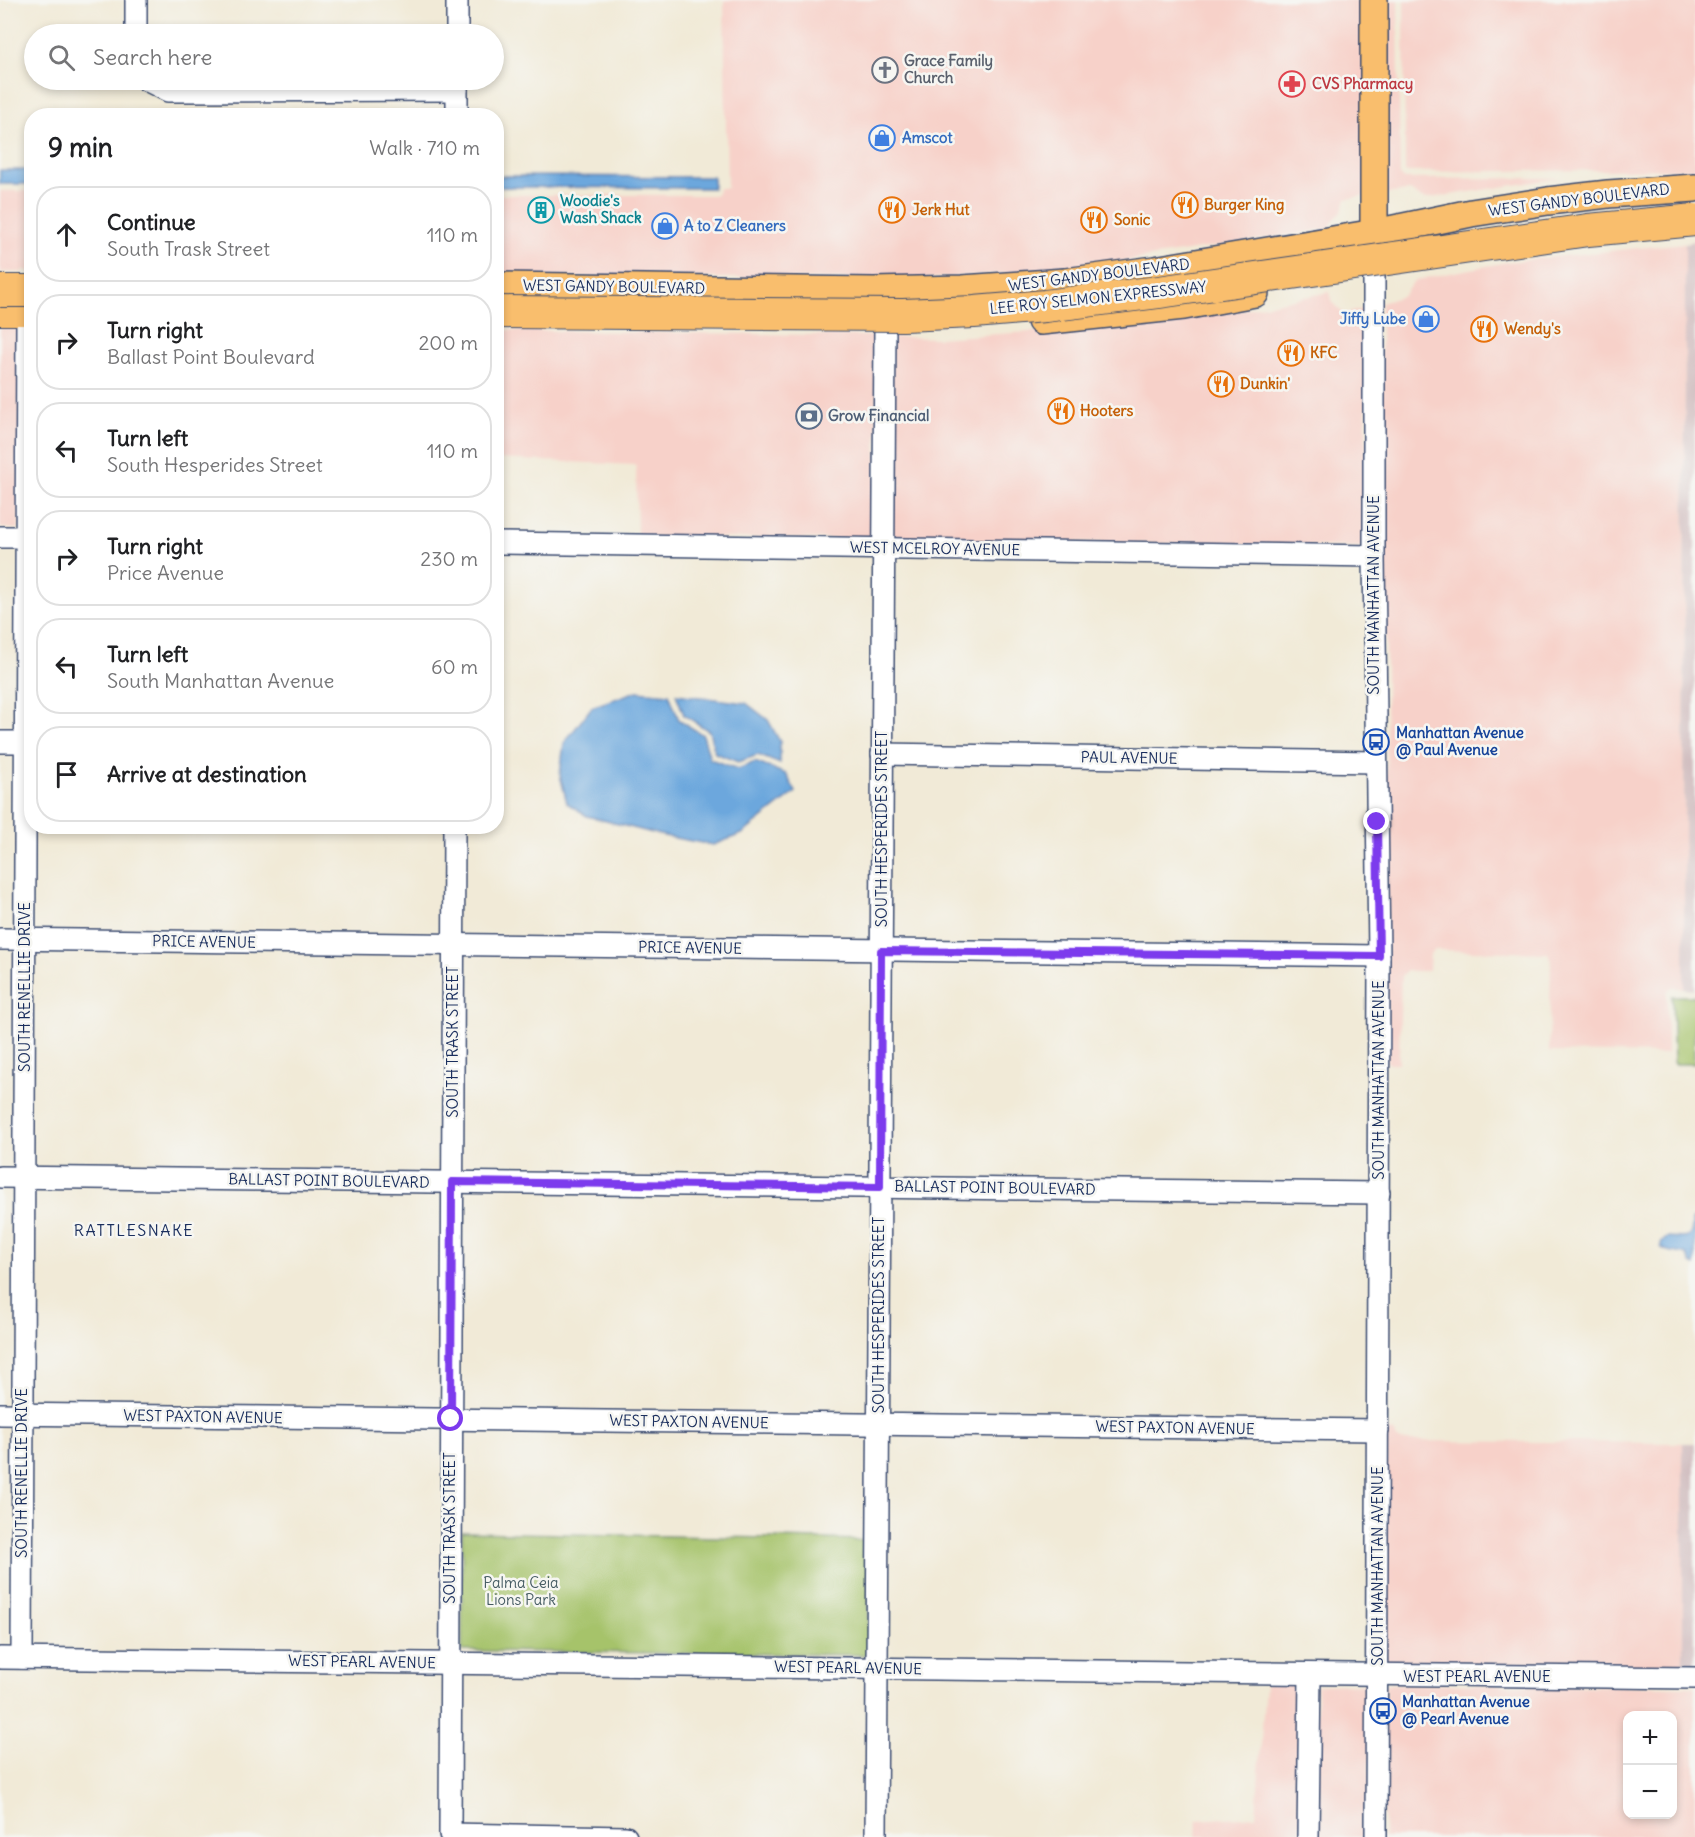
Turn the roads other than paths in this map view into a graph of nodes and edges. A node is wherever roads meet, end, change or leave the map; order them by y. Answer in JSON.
{"nodes":[{"id":1,"x":136,"y":0,"type":"edge"},
{"id":2,"x":457,"y":0,"type":"edge"},
{"id":3,"x":1374,"y":0,"type":"edge"},
{"id":4,"x":136,"y":24,"type":"edge"},
{"id":5,"x":457,"y":24,"type":"edge"},
{"id":6,"x":166,"y":90,"type":"edge"},
{"id":7,"x":216,"y":90,"type":"edge"},
{"id":8,"x":457,"y":90,"type":"edge"},
{"id":9,"x":457,"y":108,"type":"edge"},
{"id":10,"x":1695,"y":188,"type":"edge"},
{"id":11,"x":1695,"y":195,"type":"edge"},
{"id":12,"x":1695,"y":206,"type":"edge"},
{"id":13,"x":1695,"y":220,"type":"edge"},
{"id":14,"x":1695,"y":225,"type":"edge"},
{"id":15,"x":1375,"y":233,"type":"junction"},
{"id":16,"x":1374,"y":272,"type":"junction"},
{"id":17,"x":504,"y":286,"type":"edge"},
{"id":18,"x":628,"y":287,"type":"junction"},
{"id":19,"x":962,"y":289,"type":"junction"},
{"id":20,"x":504,"y":294,"type":"edge"},
{"id":21,"x":504,"y":294,"type":"edge"},
{"id":22,"x":21,"y":298,"type":"edge"},
{"id":23,"x":0,"y":300,"type":"edge"},
{"id":24,"x":504,"y":312,"type":"edge"},
{"id":25,"x":0,"y":314,"type":"edge"},
{"id":26,"x":504,"y":321,"type":"edge"},
{"id":27,"x":718,"y":324,"type":"junction"},
{"id":28,"x":985,"y":324,"type":"junction"},
{"id":29,"x":885,"y":326,"type":"junction"},
{"id":30,"x":24,"y":388,"type":"edge"},
{"id":31,"x":0,"y":537,"type":"edge"},
{"id":32,"x":24,"y":537,"type":"edge"},
{"id":33,"x":504,"y":543,"type":"edge"},
{"id":34,"x":883,"y":548,"type":"junction"},
{"id":35,"x":1374,"y":556,"type":"junction"},
{"id":36,"x":0,"y":741,"type":"edge"},
{"id":37,"x":24,"y":742,"type":"edge"},
{"id":38,"x":882,"y":754,"type":"junction"},
{"id":39,"x":1376,"y":762,"type":"junction"},
{"id":40,"x":27,"y":834,"type":"edge"},
{"id":41,"x":454,"y":834,"type":"edge"},
{"id":42,"x":0,"y":939,"type":"edge"},
{"id":43,"x":25,"y":939,"type":"junction"},
{"id":44,"x":453,"y":945,"type":"junction"},
{"id":45,"x":881,"y":951,"type":"junction"},
{"id":46,"x":1379,"y":956,"type":"junction"},
{"id":47,"x":0,"y":1177,"type":"edge"},
{"id":48,"x":24,"y":1177,"type":"junction"},
{"id":49,"x":452,"y":1182,"type":"junction"},
{"id":50,"x":880,"y":1187,"type":"junction"},
{"id":51,"x":1379,"y":1192,"type":"junction"},
{"id":52,"x":0,"y":1414,"type":"edge"},
{"id":53,"x":22,"y":1414,"type":"junction"},
{"id":54,"x":451,"y":1419,"type":"junction"},
{"id":55,"x":878,"y":1425,"type":"junction"},
{"id":56,"x":1378,"y":1430,"type":"junction"},
{"id":57,"x":0,"y":1658,"type":"edge"},
{"id":58,"x":22,"y":1658,"type":"junction"},
{"id":59,"x":450,"y":1664,"type":"junction"},
{"id":60,"x":877,"y":1668,"type":"junction"},
{"id":61,"x":1310,"y":1675,"type":"junction"},
{"id":62,"x":1377,"y":1676,"type":"junction"},
{"id":63,"x":1695,"y":1678,"type":"edge"},
{"id":64,"x":626,"y":1837,"type":"edge"},
{"id":65,"x":876,"y":1837,"type":"edge"},
{"id":66,"x":1308,"y":1837,"type":"edge"},
{"id":67,"x":1376,"y":1837,"type":"edge"}],
"edges":[{"from":1,"to":4,"type":"street"},
{"from":2,"to":5,"type":"street"},
{"from":3,"to":15,"type":"main road","name":"SOUTH MANHATTAN AVENUE"},
{"from":6,"to":7,"type":"street"},
{"from":8,"to":9,"type":"street"},
{"from":10,"to":15,"type":"main road","name":"WEST GANDY BOULEVARD"},
{"from":11,"to":16,"type":"main road"},
{"from":12,"to":20,"type":"highway","name":"LEE ROY SELMON EXPRESSWAY"},
{"from":13,"to":24,"type":"highway","name":"LEE ROY SELMON EXPRESSWAY","bridge":true},
{"from":14,"to":16,"type":"main road"},
{"from":15,"to":16,"type":"main road","name":"SOUTH MANHATTAN AVENUE"},
{"from":15,"to":19,"type":"main road","name":"WEST GANDY BOULEVARD"},
{"from":15,"to":28,"type":"main road"},
{"from":16,"to":28,"type":"main road"},
{"from":16,"to":35,"type":"street","name":"SOUTH MANHATTAN AVENUE"},
{"from":17,"to":18,"type":"main road","name":"WEST GANDY BOULEVARD"},
{"from":18,"to":19,"type":"main road","name":"WEST GANDY BOULEVARD"},
{"from":18,"to":21,"type":"main road"},
{"from":19,"to":27,"type":"main road"},
{"from":22,"to":23,"type":"main road"},
{"from":22,"to":25,"type":"main road"},
{"from":22,"to":30,"type":"street","name":"SOUTH RENELLIE DRIVE"},
{"from":26,"to":27,"type":"main road"},
{"from":27,"to":29,"type":"main road"},
{"from":28,"to":29,"type":"main road"},
{"from":29,"to":34,"type":"street","name":"SOUTH HESPERIDES STREET"},
{"from":31,"to":32,"type":"street"},
{"from":33,"to":34,"type":"street","name":"WEST MCELROY AVENUE"},
{"from":34,"to":35,"type":"street","name":"WEST MCELROY AVENUE"},
{"from":34,"to":38,"type":"street","name":"SOUTH HESPERIDES STREET"},
{"from":35,"to":39,"type":"street","name":"SOUTH MANHATTAN AVENUE"},
{"from":36,"to":37,"type":"street"},
{"from":38,"to":39,"type":"street","name":"PAUL AVENUE"},
{"from":38,"to":45,"type":"street","name":"SOUTH HESPERIDES STREET"},
{"from":39,"to":46,"type":"street","name":"SOUTH MANHATTAN AVENUE"},
{"from":40,"to":43,"type":"street","name":"SOUTH RENELLIE DRIVE"},
{"from":41,"to":44,"type":"street","name":"SOUTH TRASK STREET"},
{"from":42,"to":43,"type":"street","name":"PRICE AVENUE"},
{"from":43,"to":44,"type":"street","name":"PRICE AVENUE"},
{"from":43,"to":48,"type":"street","name":"SOUTH RENELLIE DRIVE"},
{"from":44,"to":45,"type":"street","name":"PRICE AVENUE"},
{"from":44,"to":49,"type":"street","name":"SOUTH TRASK STREET"},
{"from":45,"to":46,"type":"street","name":"PRICE AVENUE"},
{"from":45,"to":50,"type":"street","name":"SOUTH HESPERIDES STREET"},
{"from":46,"to":51,"type":"street","name":"SOUTH MANHATTAN AVENUE"},
{"from":47,"to":48,"type":"street","name":"BALLAST POINT BOULEVARD"},
{"from":48,"to":49,"type":"street","name":"BALLAST POINT BOULEVARD"},
{"from":48,"to":53,"type":"street","name":"SOUTH RENELLIE DRIVE"},
{"from":49,"to":50,"type":"street","name":"BALLAST POINT BOULEVARD"},
{"from":49,"to":54,"type":"street","name":"SOUTH TRASK STREET"},
{"from":50,"to":51,"type":"street","name":"BALLAST POINT BOULEVARD"},
{"from":50,"to":55,"type":"street","name":"SOUTH HESPERIDES STREET"},
{"from":51,"to":56,"type":"street","name":"SOUTH MANHATTAN AVENUE"},
{"from":52,"to":53,"type":"street","name":"WEST PAXTON AVENUE"},
{"from":53,"to":54,"type":"street","name":"WEST PAXTON AVENUE"},
{"from":53,"to":58,"type":"street","name":"SOUTH RENELLIE DRIVE"},
{"from":54,"to":55,"type":"street","name":"WEST PAXTON AVENUE"},
{"from":54,"to":59,"type":"street","name":"SOUTH TRASK STREET"},
{"from":55,"to":56,"type":"street","name":"WEST PAXTON AVENUE"},
{"from":55,"to":60,"type":"street","name":"SOUTH HESPERIDES STREET"},
{"from":56,"to":62,"type":"street","name":"SOUTH MANHATTAN AVENUE"},
{"from":57,"to":58,"type":"street","name":"WEST PEARL AVENUE"},
{"from":58,"to":59,"type":"street","name":"WEST PEARL AVENUE"},
{"from":59,"to":60,"type":"street","name":"WEST PEARL AVENUE"},
{"from":59,"to":64,"type":"street","name":"SOUTH TRASK STREET"},
{"from":60,"to":61,"type":"street","name":"WEST PEARL AVENUE"},
{"from":60,"to":65,"type":"street","name":"SOUTH HESPERIDES STREET"},
{"from":61,"to":62,"type":"street","name":"WEST PEARL AVENUE"},
{"from":61,"to":66,"type":"street"},
{"from":62,"to":63,"type":"street","name":"WEST PEARL AVENUE"},
{"from":62,"to":67,"type":"street","name":"SOUTH MANHATTAN AVENUE"}]}
